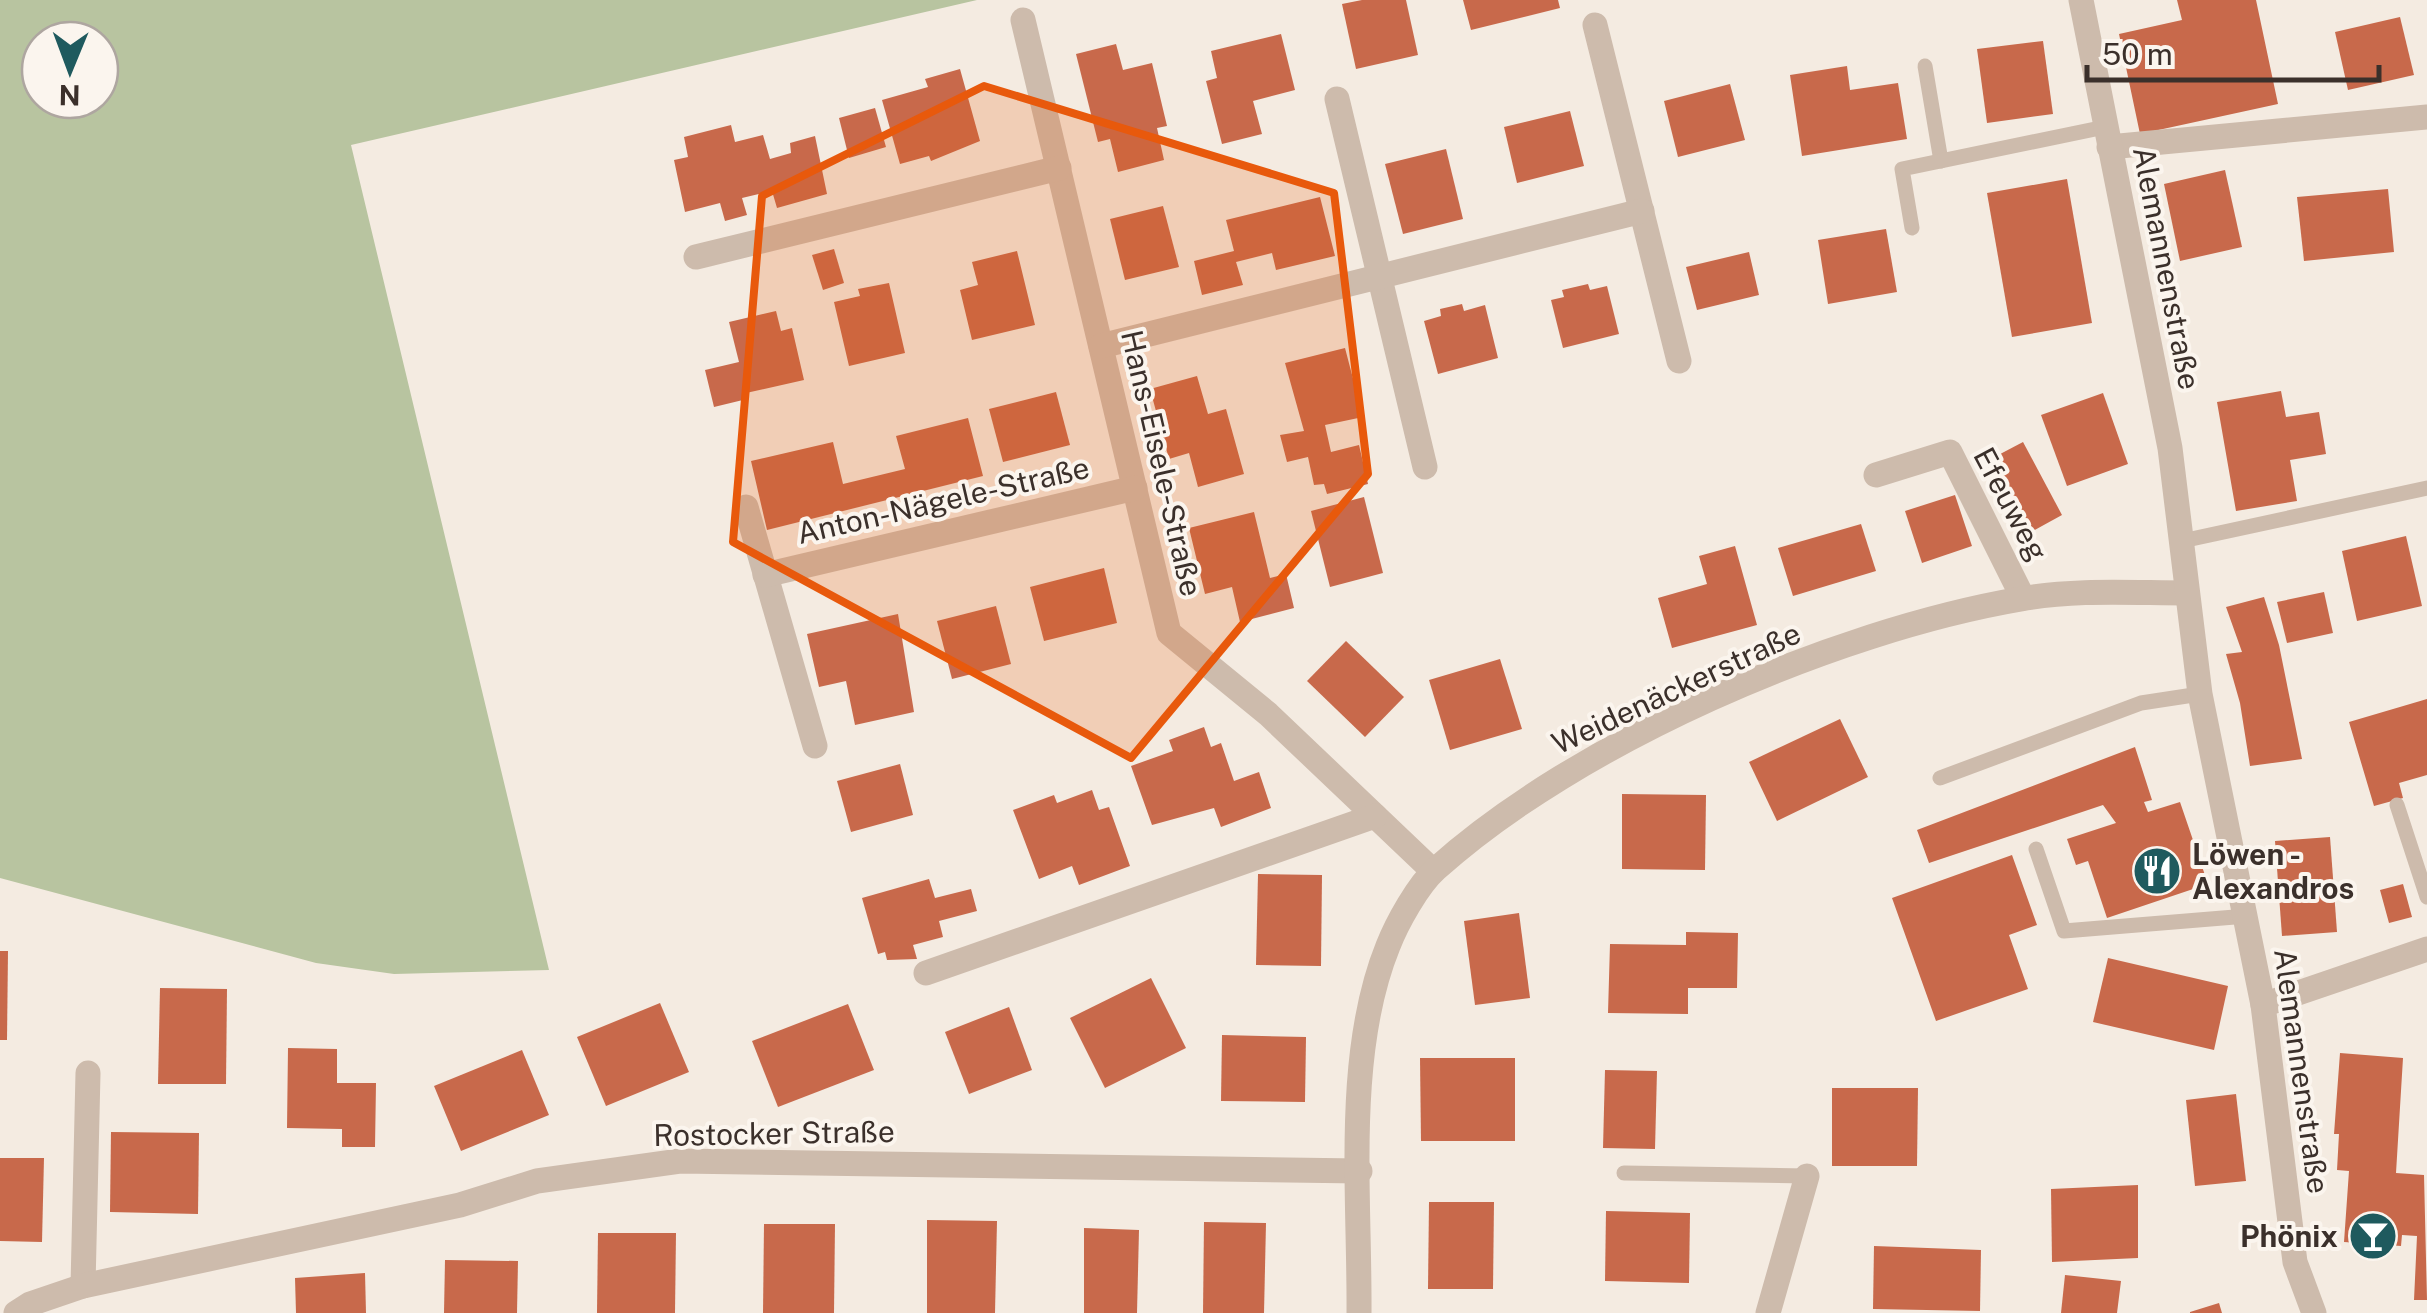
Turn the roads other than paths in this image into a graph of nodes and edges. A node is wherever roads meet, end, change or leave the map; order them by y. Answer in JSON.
{"nodes":[{"id":1,"x":2081,"y":0,"type":"edge"},
{"id":2,"x":1023,"y":20,"type":"dead end"},
{"id":3,"x":1595,"y":24,"type":"dead end"},
{"id":4,"x":1926,"y":66,"type":"dead end"},
{"id":5,"x":1338,"y":100,"type":"dead end"},
{"id":6,"x":2427,"y":117,"type":"edge"},
{"id":7,"x":2107,"y":137,"type":"junction"},
{"id":8,"x":1940,"y":161,"type":"junction"},
{"id":9,"x":1058,"y":168,"type":"junction"},
{"id":10,"x":1642,"y":211,"type":"junction"},
{"id":11,"x":1912,"y":228,"type":"dead end"},
{"id":12,"x":696,"y":257,"type":"dead end"},
{"id":13,"x":1380,"y":278,"type":"junction"},
{"id":14,"x":1101,"y":346,"type":"junction"},
{"id":15,"x":1679,"y":361,"type":"dead end"},
{"id":16,"x":1424,"y":466,"type":"dead end"},
{"id":17,"x":1876,"y":475,"type":"dead end"},
{"id":18,"x":1135,"y":488,"type":"junction"},
{"id":19,"x":2427,"y":488,"type":"edge"},
{"id":20,"x":746,"y":507,"type":"dead end"},
{"id":21,"x":2182,"y":541,"type":"junction"},
{"id":22,"x":765,"y":575,"type":"junction"},
{"id":23,"x":2187,"y":593,"type":"junction"},
{"id":24,"x":2024,"y":598,"type":"junction"},
{"id":25,"x":2200,"y":694,"type":"junction"},
{"id":26,"x":814,"y":746,"type":"dead end"},
{"id":27,"x":1940,"y":778,"type":"dead end"},
{"id":28,"x":2397,"y":805,"type":"dead end"},
{"id":29,"x":1374,"y":816,"type":"junction"},
{"id":30,"x":2036,"y":849,"type":"dead end"},
{"id":31,"x":1433,"y":871,"type":"junction"},
{"id":32,"x":2427,"y":897,"type":"edge"},
{"id":33,"x":2247,"y":916,"type":"junction"},
{"id":34,"x":2427,"y":950,"type":"edge"},
{"id":35,"x":926,"y":972,"type":"dead end"},
{"id":36,"x":2262,"y":1005,"type":"junction"},
{"id":37,"x":88,"y":1072,"type":"dead end"},
{"id":38,"x":1360,"y":1171,"type":"junction"},
{"id":39,"x":1624,"y":1173,"type":"dead end"},
{"id":40,"x":1807,"y":1176,"type":"joint"},
{"id":41,"x":82,"y":1286,"type":"junction"},
{"id":42,"x":16,"y":1313,"type":"edge"},
{"id":43,"x":1359,"y":1313,"type":"edge"},
{"id":44,"x":1768,"y":1313,"type":"edge"},
{"id":45,"x":2314,"y":1313,"type":"edge"}],
"edges":[{"from":1,"to":7,"type":"street","name":"Alemannenstraße"},
{"from":2,"to":9,"type":"street","name":"Hans-Eisele-Straße"},
{"from":3,"to":10,"type":"street"},
{"from":4,"to":8,"type":"lane"},
{"from":5,"to":13,"type":"street"},
{"from":6,"to":7,"type":"street"},
{"from":7,"to":8,"type":"lane","name":"Alemannenstraße"},
{"from":7,"to":21,"type":"street","name":"Alemannenstraße"},
{"from":8,"to":11,"type":"lane","name":"Alemannenstraße"},
{"from":9,"to":12,"type":"street"},
{"from":9,"to":14,"type":"street","name":"Hans-Eisele-Straße"},
{"from":10,"to":13,"type":"street"},
{"from":10,"to":15,"type":"street"},
{"from":13,"to":14,"type":"street"},
{"from":13,"to":16,"type":"street"},
{"from":14,"to":18,"type":"street","name":"Hans-Eisele-Straße"},
{"from":17,"to":24,"type":"street","name":"Efeuweg"},
{"from":18,"to":22,"type":"street","name":"Anton-Nägele-Straße"},
{"from":18,"to":29,"type":"street","name":"Hans-Eisele-Straße"},
{"from":19,"to":21,"type":"lane"},
{"from":20,"to":22,"type":"street","name":"Anton-Nägele-Straße"},
{"from":21,"to":23,"type":"street","name":"Alemannenstraße"},
{"from":22,"to":26,"type":"street","name":"Anton-Nägele-Straße"},
{"from":23,"to":24,"type":"street","name":"Weidenäckerstraße"},
{"from":23,"to":25,"type":"street","name":"Alemannenstraße"},
{"from":24,"to":31,"type":"street","name":"Weidenäckerstraße"},
{"from":25,"to":27,"type":"lane"},
{"from":25,"to":33,"type":"street","name":"Alemannenstraße"},
{"from":28,"to":32,"type":"lane"},
{"from":29,"to":31,"type":"street","name":"Hans-Eisele-Straße"},
{"from":29,"to":35,"type":"street"},
{"from":30,"to":33,"type":"lane"},
{"from":31,"to":38,"type":"street","name":"Weidenäckerstraße"},
{"from":33,"to":36,"type":"street","name":"Alemannenstraße"},
{"from":34,"to":36,"type":"street"},
{"from":36,"to":45,"type":"street","name":"Alemannenstraße"},
{"from":37,"to":41,"type":"street"},
{"from":38,"to":41,"type":"street","name":"Rostocker Straße"},
{"from":38,"to":43,"type":"street","name":"Weidenäckerstraße"},
{"from":39,"to":40,"type":"lane"},
{"from":40,"to":44,"type":"street"},
{"from":41,"to":42,"type":"street","name":"Rostocker Straße"}]}
